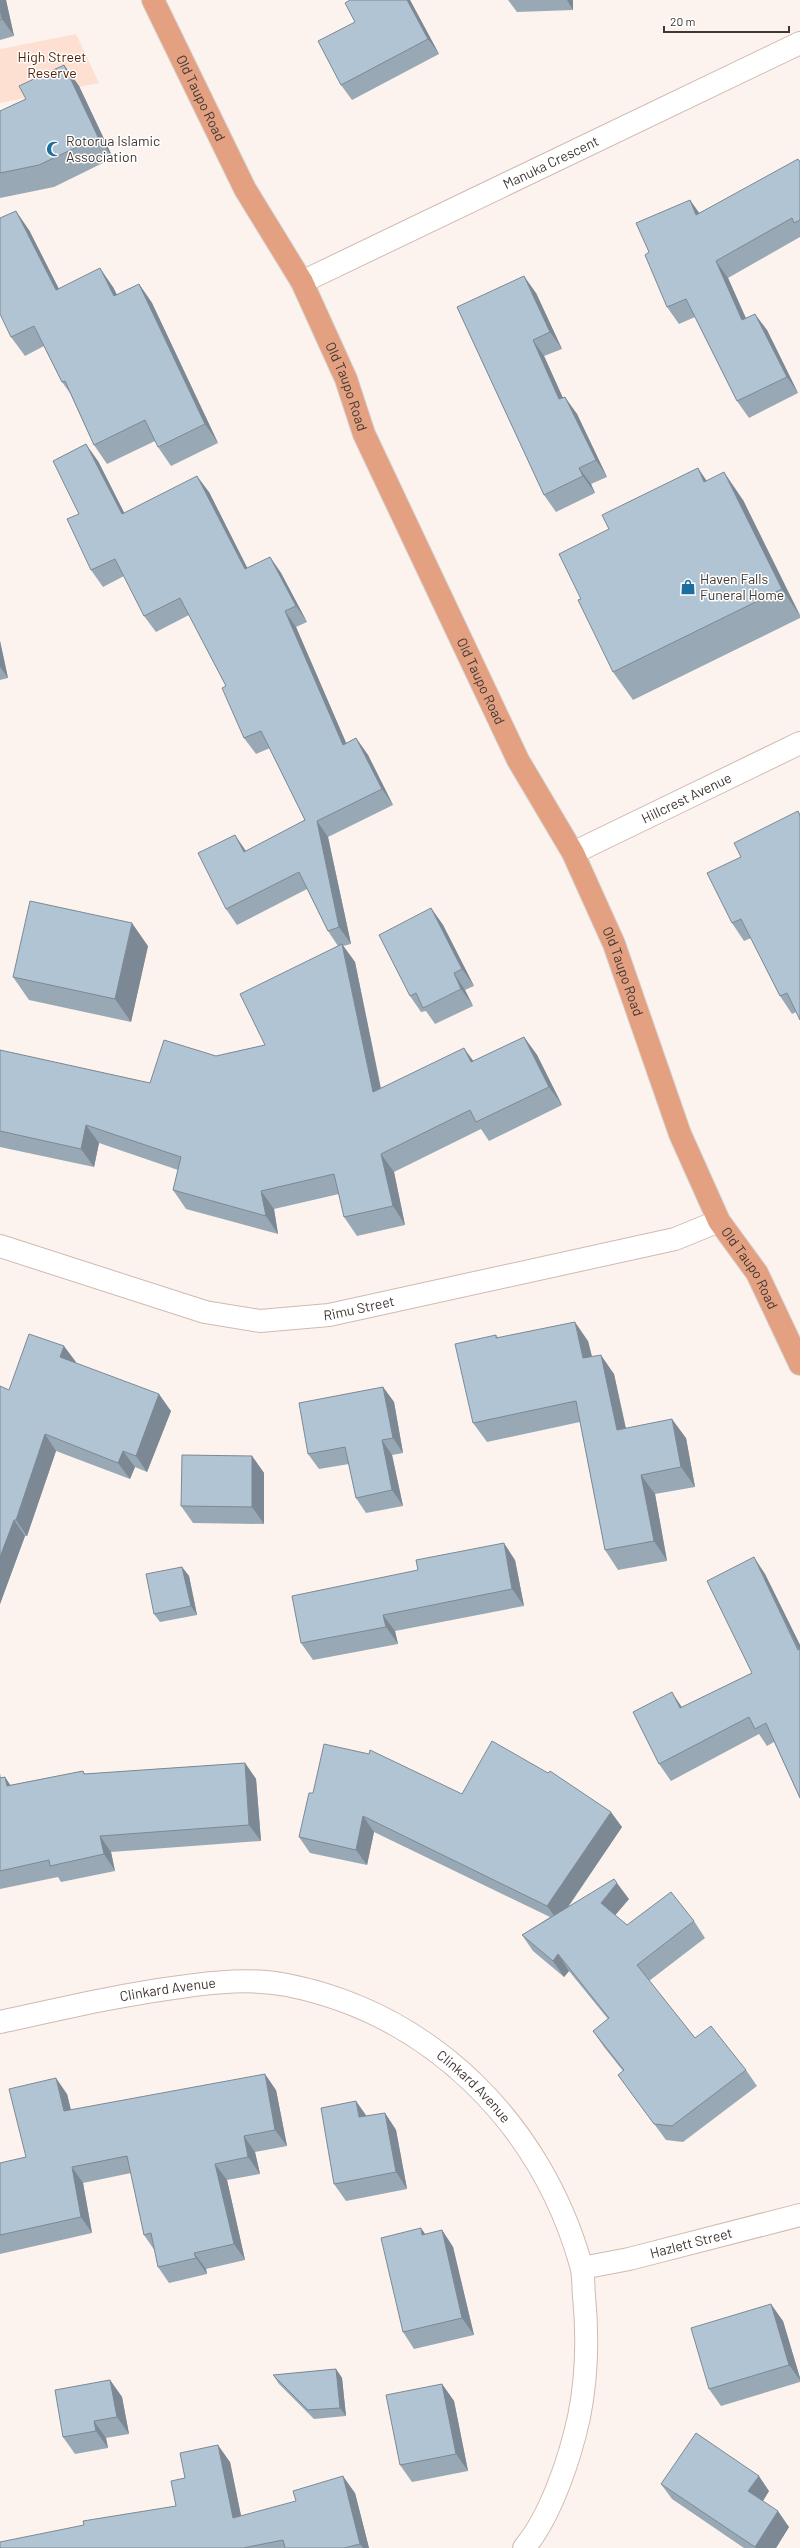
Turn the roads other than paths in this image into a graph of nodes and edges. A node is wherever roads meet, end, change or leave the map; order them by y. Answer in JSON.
{"nodes":[{"id":1,"x":153,"y":0,"type":"edge"},
{"id":2,"x":800,"y":42,"type":"edge"},
{"id":3,"x":302,"y":282,"type":"junction"},
{"id":4,"x":800,"y":743,"type":"edge"},
{"id":5,"x":573,"y":853,"type":"junction"},
{"id":6,"x":719,"y":1221,"type":"junction"},
{"id":7,"x":0,"y":1246,"type":"edge"},
{"id":8,"x":800,"y":1364,"type":"edge"},
{"id":9,"x":0,"y":2022,"type":"edge"},
{"id":10,"x":800,"y":2215,"type":"edge"},
{"id":11,"x":582,"y":2268,"type":"junction"},
{"id":12,"x":528,"y":2547,"type":"edge"}],
"edges":[{"from":1,"to":3,"type":"highway","name":"Old Taupo Road"},
{"from":2,"to":3,"type":"street","name":"Manuka Crescent"},
{"from":3,"to":5,"type":"highway","name":"Old Taupo Road"},
{"from":4,"to":5,"type":"street","name":"Hillcrest Avenue"},
{"from":5,"to":6,"type":"highway","name":"Old Taupo Road"},
{"from":6,"to":7,"type":"street","name":"Rimu Street"},
{"from":6,"to":8,"type":"highway","name":"Old Taupo Road"},
{"from":9,"to":11,"type":"street","name":"Clinkard Avenue"},
{"from":10,"to":11,"type":"street","name":"Hazlett Street"},
{"from":11,"to":12,"type":"street","name":"Clinkard Avenue"}]}
